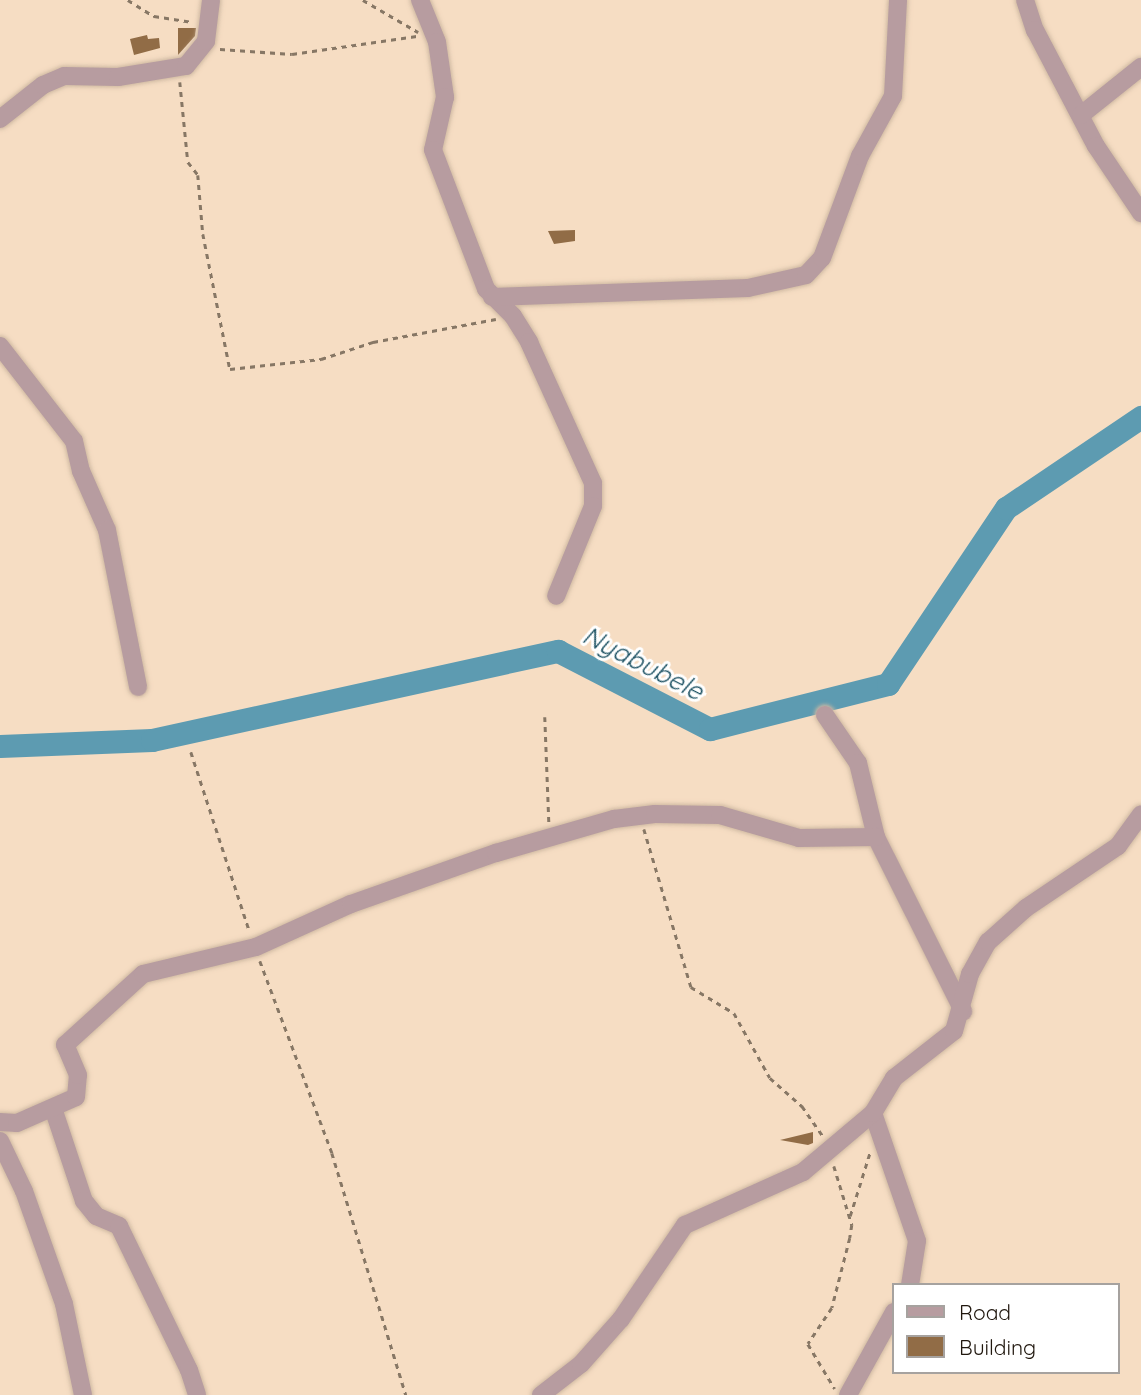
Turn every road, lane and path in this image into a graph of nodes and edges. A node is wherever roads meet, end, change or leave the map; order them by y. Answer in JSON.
{"nodes":[{"id":1,"x":128,"y":0,"type":"edge"},
{"id":2,"x":211,"y":0,"type":"edge"},
{"id":3,"x":363,"y":0,"type":"edge"},
{"id":4,"x":420,"y":0,"type":"edge"},
{"id":5,"x":898,"y":0,"type":"edge"},
{"id":6,"x":1025,"y":0,"type":"edge"},
{"id":7,"x":210,"y":23,"type":"junction"},
{"id":8,"x":202,"y":49,"type":"junction"},
{"id":9,"x":1141,"y":67,"type":"edge"},
{"id":10,"x":178,"y":68,"type":"junction"},
{"id":11,"x":1080,"y":115,"type":"junction"},
{"id":12,"x":0,"y":119,"type":"edge"},
{"id":13,"x":1141,"y":213,"type":"edge"},
{"id":14,"x":492,"y":297,"type":"junction"},
{"id":15,"x":513,"y":316,"type":"junction"},
{"id":16,"x":0,"y":346,"type":"edge"},
{"id":17,"x":556,"y":596,"type":"dead end"},
{"id":18,"x":138,"y":687,"type":"dead end"},
{"id":19,"x":825,"y":715,"type":"dead end"},
{"id":20,"x":545,"y":717,"type":"dead end"},
{"id":21,"x":191,"y":752,"type":"dead end"},
{"id":22,"x":1141,"y":814,"type":"edge"},
{"id":23,"x":640,"y":816,"type":"junction"},
{"id":24,"x":549,"y":836,"type":"junction"},
{"id":25,"x":876,"y":837,"type":"junction"},
{"id":26,"x":256,"y":947,"type":"junction"},
{"id":27,"x":963,"y":1012,"type":"junction"},
{"id":28,"x":53,"y":1108,"type":"junction"},
{"id":29,"x":875,"y":1118,"type":"junction"},
{"id":30,"x":0,"y":1122,"type":"edge"},
{"id":31,"x":0,"y":1141,"type":"edge"},
{"id":32,"x":831,"y":1146,"type":"junction"},
{"id":33,"x":850,"y":1216,"type":"junction"},
{"id":34,"x":910,"y":1283,"type":"edge"},
{"id":35,"x":892,"y":1316,"type":"edge"},
{"id":36,"x":83,"y":1395,"type":"edge"},
{"id":37,"x":197,"y":1395,"type":"edge"},
{"id":38,"x":406,"y":1395,"type":"edge"},
{"id":39,"x":541,"y":1395,"type":"edge"},
{"id":40,"x":839,"y":1395,"type":"edge"},
{"id":41,"x":848,"y":1395,"type":"edge"}],
"edges":[{"from":1,"to":7,"type":"path"},
{"from":2,"to":7,"type":"street"},
{"from":3,"to":8,"type":"path"},
{"from":4,"to":14,"type":"street"},
{"from":5,"to":14,"type":"street"},
{"from":6,"to":11,"type":"street"},
{"from":7,"to":8,"type":"street"},
{"from":8,"to":10,"type":"street"},
{"from":9,"to":11,"type":"street"},
{"from":10,"to":12,"type":"street"},
{"from":10,"to":15,"type":"path"},
{"from":11,"to":13,"type":"street"},
{"from":14,"to":15,"type":"street"},
{"from":15,"to":17,"type":"street"},
{"from":16,"to":18,"type":"street"},
{"from":19,"to":25,"type":"street"},
{"from":20,"to":24,"type":"path"},
{"from":21,"to":26,"type":"path"},
{"from":22,"to":27,"type":"street"},
{"from":23,"to":24,"type":"street"},
{"from":23,"to":25,"type":"street"},
{"from":23,"to":32,"type":"path"},
{"from":24,"to":26,"type":"street"},
{"from":25,"to":27,"type":"street"},
{"from":26,"to":28,"type":"street"},
{"from":26,"to":38,"type":"path"},
{"from":27,"to":29,"type":"street"},
{"from":28,"to":30,"type":"street"},
{"from":28,"to":37,"type":"street"},
{"from":29,"to":32,"type":"street"},
{"from":29,"to":33,"type":"path"},
{"from":29,"to":34,"type":"street"},
{"from":31,"to":36,"type":"street"},
{"from":32,"to":33,"type":"path"},
{"from":32,"to":39,"type":"street"},
{"from":33,"to":40,"type":"path"},
{"from":35,"to":41,"type":"street"}]}
